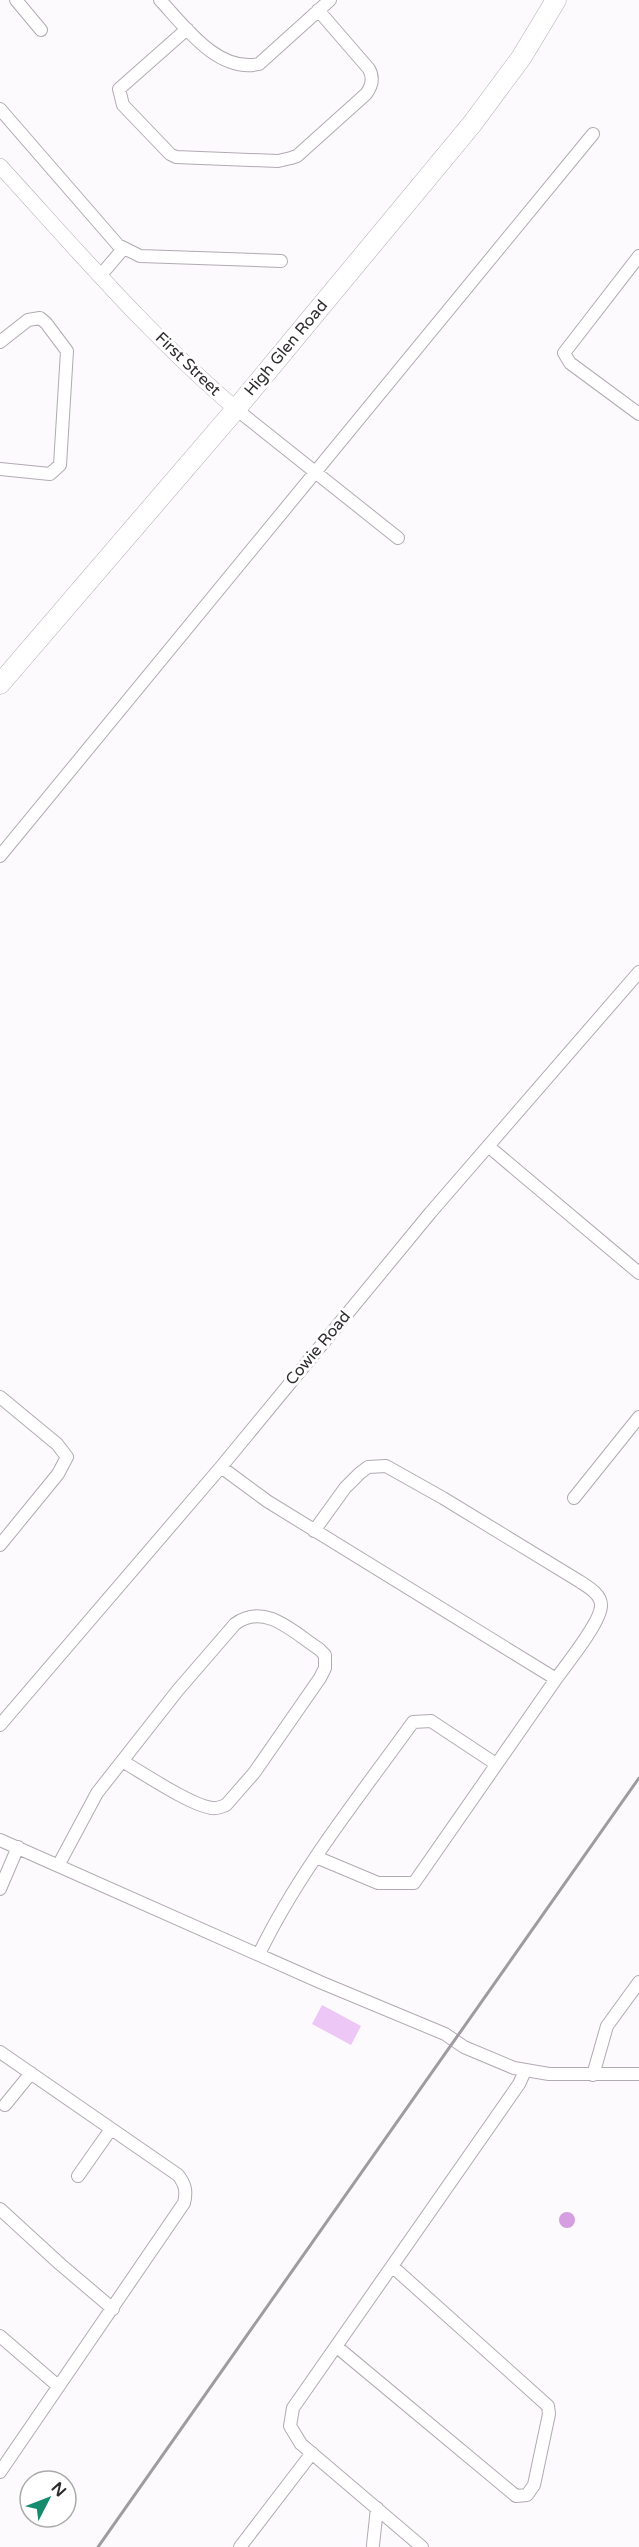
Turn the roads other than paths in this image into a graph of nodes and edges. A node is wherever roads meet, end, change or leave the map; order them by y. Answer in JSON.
{"nodes":[{"id":1,"x":16,"y":0,"type":"edge"},
{"id":2,"x":160,"y":0,"type":"edge"},
{"id":3,"x":330,"y":0,"type":"edge"},
{"id":4,"x":555,"y":0,"type":"edge"},
{"id":5,"x":318,"y":10,"type":"junction"},
{"id":6,"x":187,"y":29,"type":"junction"},
{"id":7,"x":41,"y":30,"type":"dead end"},
{"id":8,"x":0,"y":109,"type":"edge"},
{"id":9,"x":593,"y":134,"type":"dead end"},
{"id":10,"x":0,"y":166,"type":"edge"},
{"id":11,"x":123,"y":249,"type":"junction"},
{"id":12,"x":639,"y":256,"type":"edge"},
{"id":13,"x":281,"y":261,"type":"dead end"},
{"id":14,"x":100,"y":276,"type":"junction"},
{"id":15,"x":0,"y":342,"type":"edge"},
{"id":16,"x":637,"y":408,"type":"edge"},
{"id":17,"x":236,"y":409,"type":"junction"},
{"id":18,"x":0,"y":469,"type":"edge"},
{"id":19,"x":315,"y":472,"type":"junction"},
{"id":20,"x":398,"y":538,"type":"dead end"},
{"id":21,"x":0,"y":684,"type":"edge"},
{"id":22,"x":0,"y":856,"type":"edge"},
{"id":23,"x":639,"y":972,"type":"edge"},
{"id":24,"x":488,"y":1146,"type":"junction"},
{"id":25,"x":639,"y":1274,"type":"edge"},
{"id":26,"x":1,"y":1400,"type":"edge"},
{"id":27,"x":639,"y":1418,"type":"edge"},
{"id":28,"x":221,"y":1467,"type":"junction"},
{"id":29,"x":574,"y":1498,"type":"dead end"},
{"id":30,"x":314,"y":1531,"type":"junction"},
{"id":31,"x":0,"y":1545,"type":"edge"},
{"id":32,"x":556,"y":1679,"type":"junction"},
{"id":33,"x":0,"y":1725,"type":"edge"},
{"id":34,"x":123,"y":1761,"type":"junction"},
{"id":35,"x":496,"y":1764,"type":"junction"},
{"id":36,"x":0,"y":1839,"type":"edge"},
{"id":37,"x":18,"y":1847,"type":"junction"},
{"id":38,"x":316,"y":1857,"type":"junction"},
{"id":39,"x":58,"y":1864,"type":"junction"},
{"id":40,"x":0,"y":1889,"type":"edge"},
{"id":41,"x":259,"y":1954,"type":"junction"},
{"id":42,"x":639,"y":1982,"type":"edge"},
{"id":43,"x":0,"y":2052,"type":"edge"},
{"id":44,"x":525,"y":2071,"type":"junction"},
{"id":45,"x":31,"y":2073,"type":"junction"},
{"id":46,"x":639,"y":2074,"type":"edge"},
{"id":47,"x":593,"y":2075,"type":"junction"},
{"id":48,"x":4,"y":2105,"type":"dead end"},
{"id":49,"x":111,"y":2128,"type":"junction"},
{"id":50,"x":78,"y":2176,"type":"dead end"},
{"id":51,"x":0,"y":2210,"type":"edge"},
{"id":52,"x":393,"y":2267,"type":"junction"},
{"id":53,"x":113,"y":2308,"type":"junction"},
{"id":54,"x":0,"y":2336,"type":"edge"},
{"id":55,"x":337,"y":2347,"type":"junction"},
{"id":56,"x":58,"y":2386,"type":"junction"},
{"id":57,"x":312,"y":2453,"type":"junction"},
{"id":58,"x":1,"y":2468,"type":"edge"},
{"id":59,"x":377,"y":2508,"type":"junction"},
{"id":60,"x":373,"y":2545,"type":"dead end"},
{"id":61,"x":240,"y":2547,"type":"edge"},
{"id":62,"x":422,"y":2547,"type":"edge"}],
"edges":[{"from":1,"to":7,"type":"street"},
{"from":2,"to":6,"type":"street"},
{"from":3,"to":5,"type":"street"},
{"from":4,"to":17,"type":"main road","name":"High Glen Road"},
{"from":5,"to":6,"type":"street"},
{"from":5,"to":6,"type":"street"},
{"from":8,"to":11,"type":"street"},
{"from":9,"to":19,"type":"street"},
{"from":10,"to":14,"type":"street","name":"First Street"},
{"from":11,"to":13,"type":"street"},
{"from":11,"to":14,"type":"street"},
{"from":12,"to":16,"type":"street"},
{"from":14,"to":17,"type":"street","name":"First Street"},
{"from":15,"to":18,"type":"street"},
{"from":17,"to":19,"type":"street","name":"First Street"},
{"from":17,"to":21,"type":"main road","name":"High Glen Road"},
{"from":19,"to":20,"type":"street","name":"First Street"},
{"from":19,"to":22,"type":"street"},
{"from":23,"to":24,"type":"street","name":"Cowie Road"},
{"from":24,"to":25,"type":"street"},
{"from":24,"to":28,"type":"street","name":"Cowie Road"},
{"from":26,"to":31,"type":"street"},
{"from":27,"to":29,"type":"street"},
{"from":28,"to":30,"type":"street"},
{"from":28,"to":33,"type":"street","name":"Cowie Road"},
{"from":30,"to":32,"type":"street"},
{"from":30,"to":32,"type":"street"},
{"from":32,"to":35,"type":"street"},
{"from":34,"to":34,"type":"street"},
{"from":34,"to":39,"type":"street"},
{"from":35,"to":38,"type":"street"},
{"from":35,"to":38,"type":"street"},
{"from":36,"to":37,"type":"street"},
{"from":37,"to":39,"type":"street"},
{"from":37,"to":40,"type":"street"},
{"from":38,"to":41,"type":"street"},
{"from":39,"to":41,"type":"street"},
{"from":41,"to":44,"type":"street"},
{"from":42,"to":47,"type":"street"},
{"from":43,"to":45,"type":"street"},
{"from":44,"to":47,"type":"street"},
{"from":44,"to":52,"type":"street"},
{"from":45,"to":48,"type":"street"},
{"from":45,"to":49,"type":"street"},
{"from":46,"to":47,"type":"street"},
{"from":49,"to":50,"type":"street"},
{"from":49,"to":53,"type":"street"},
{"from":51,"to":53,"type":"street"},
{"from":52,"to":55,"type":"street"},
{"from":52,"to":55,"type":"street"},
{"from":53,"to":56,"type":"street"},
{"from":54,"to":56,"type":"street"},
{"from":55,"to":57,"type":"street"},
{"from":56,"to":58,"type":"street"},
{"from":57,"to":59,"type":"street"},
{"from":57,"to":61,"type":"street"},
{"from":59,"to":60,"type":"street"},
{"from":59,"to":62,"type":"street"}]}
